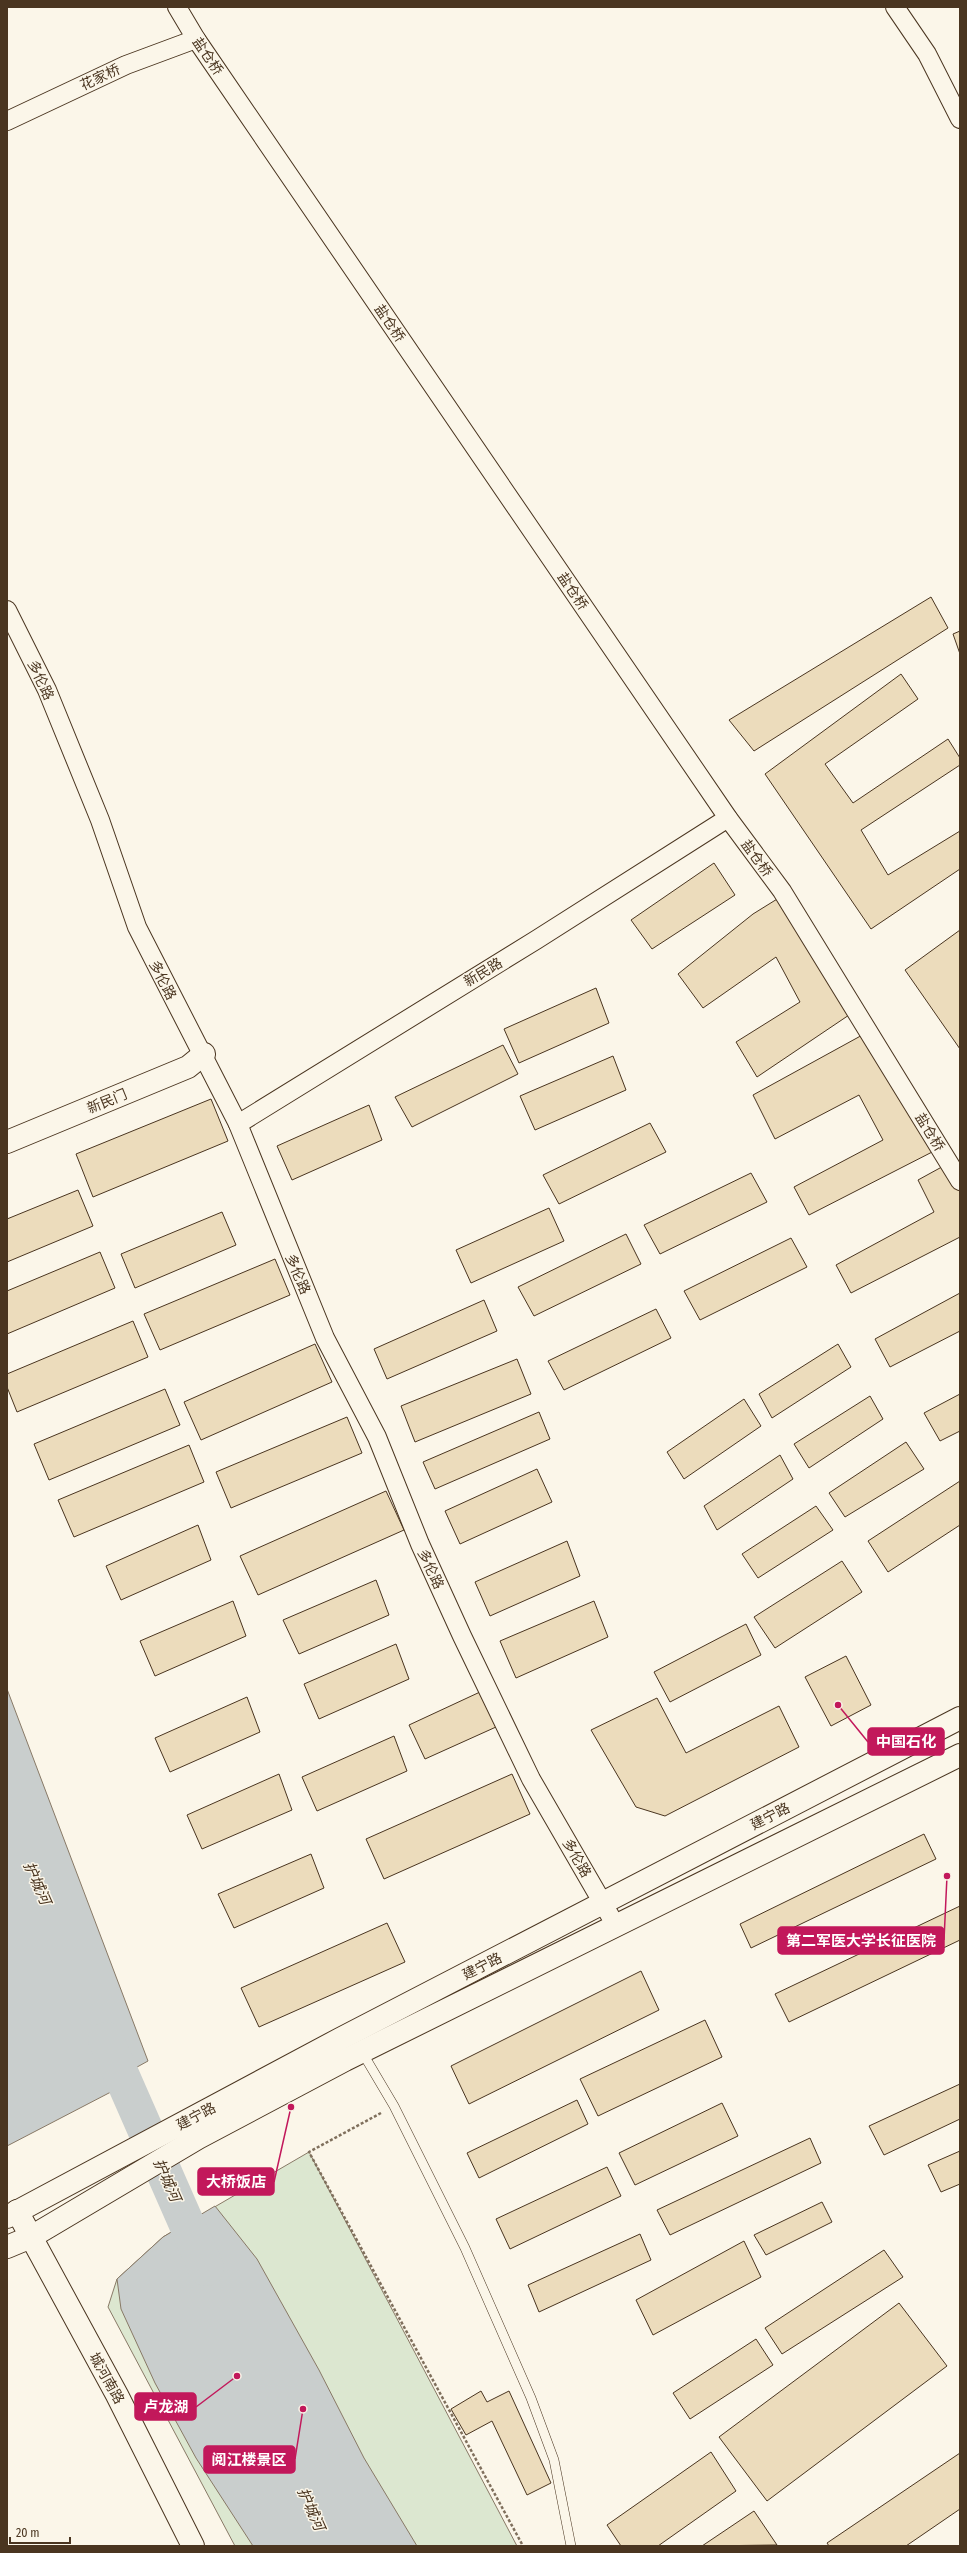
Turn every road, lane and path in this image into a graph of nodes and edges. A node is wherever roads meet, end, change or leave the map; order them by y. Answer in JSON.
{"nodes":[{"id":1,"x":177,"y":7,"type":"edge"},
{"id":2,"x":895,"y":7,"type":"edge"},
{"id":3,"x":196,"y":39,"type":"junction"},
{"id":4,"x":960,"y":119,"type":"edge"},
{"id":5,"x":7,"y":121,"type":"edge"},
{"id":6,"x":7,"y":610,"type":"edge"},
{"id":7,"x":728,"y":818,"type":"junction"},
{"id":8,"x":204,"y":1054,"type":"junction"},
{"id":9,"x":238,"y":1124,"type":"junction"},
{"id":10,"x":7,"y":1126,"type":"edge"},
{"id":11,"x":7,"y":1142,"type":"edge"},
{"id":12,"x":960,"y":1181,"type":"edge"},
{"id":13,"x":960,"y":1718,"type":"edge"},
{"id":14,"x":960,"y":1755,"type":"edge"},
{"id":15,"x":603,"y":1903,"type":"junction"},
{"id":16,"x":616,"y":1926,"type":"junction"},
{"id":17,"x":362,"y":2052,"type":"junction"},
{"id":18,"x":394,"y":2106,"type":"junction"},
{"id":19,"x":12,"y":2214,"type":"edge"},
{"id":20,"x":31,"y":2237,"type":"junction"},
{"id":21,"x":7,"y":2247,"type":"edge"},
{"id":22,"x":194,"y":2546,"type":"edge"},
{"id":23,"x":523,"y":2546,"type":"edge"},
{"id":24,"x":571,"y":2546,"type":"edge"}],
"edges":[{"from":1,"to":3,"type":"street","name":"盐仓桥"},
{"from":2,"to":4,"type":"street"},
{"from":3,"to":5,"type":"street","name":"花家桥"},
{"from":3,"to":7,"type":"street","name":"盐仓桥"},
{"from":6,"to":8,"type":"street","name":"多伦路"},
{"from":7,"to":9,"type":"street","name":"新民路"},
{"from":7,"to":12,"type":"street","name":"盐仓桥"},
{"from":8,"to":9,"type":"street","name":"多伦路"},
{"from":8,"to":10,"type":"main road"},
{"from":8,"to":11,"type":"main road","name":"新民门"},
{"from":9,"to":15,"type":"street","name":"多伦路"},
{"from":13,"to":15,"type":"main road","name":"建宁路"},
{"from":14,"to":16,"type":"main road","name":"建宁路"},
{"from":15,"to":16,"type":"street","name":"多伦路"},
{"from":15,"to":19,"type":"main road","name":"建宁路"},
{"from":16,"to":17,"type":"main road","name":"建宁路"},
{"from":17,"to":18,"type":"lane"},
{"from":17,"to":20,"type":"main road","name":"建宁路"},
{"from":18,"to":23,"type":"path"},
{"from":18,"to":24,"type":"lane"},
{"from":19,"to":20,"type":"main road","name":"城河南路"},
{"from":20,"to":21,"type":"main road","name":"建宁路"},
{"from":20,"to":22,"type":"main road","name":"城河南路"}]}
